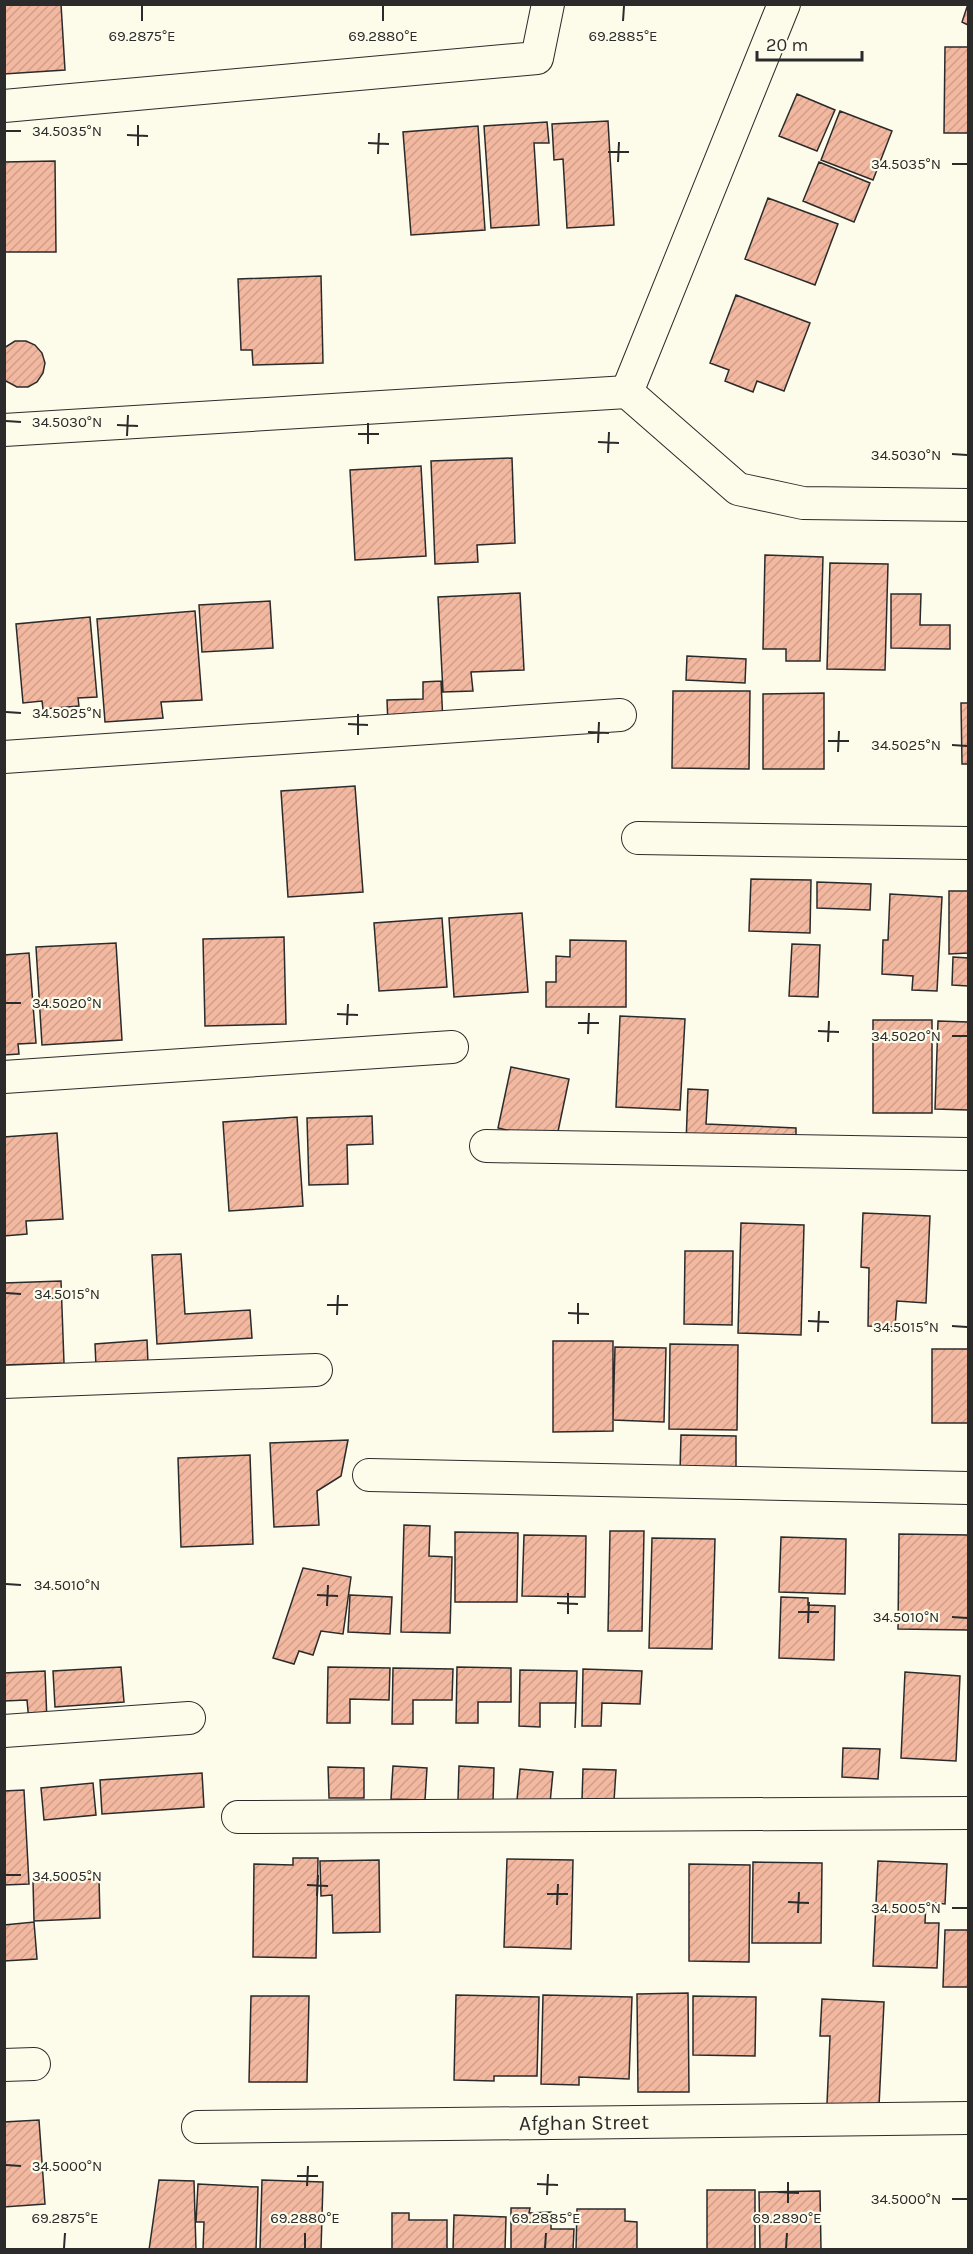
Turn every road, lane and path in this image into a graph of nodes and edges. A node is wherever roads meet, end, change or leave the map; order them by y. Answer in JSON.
{"nodes":[{"id":1,"x":548,"y":4,"type":"edge"},
{"id":2,"x":784,"y":4,"type":"edge"},
{"id":3,"x":4,"y":106,"type":"edge"},
{"id":4,"x":627,"y":392,"type":"junction"},
{"id":5,"x":4,"y":429,"type":"edge"},
{"id":6,"x":969,"y":505,"type":"edge"},
{"id":7,"x":620,"y":715,"type":"dead end"},
{"id":8,"x":4,"y":758,"type":"edge"},
{"id":9,"x":638,"y":838,"type":"dead end"},
{"id":10,"x":969,"y":843,"type":"edge"},
{"id":11,"x":452,"y":1047,"type":"dead end"},
{"id":12,"x":4,"y":1077,"type":"edge"},
{"id":13,"x":486,"y":1146,"type":"dead end"},
{"id":14,"x":969,"y":1154,"type":"edge"},
{"id":15,"x":316,"y":1371,"type":"dead end"},
{"id":16,"x":4,"y":1382,"type":"edge"},
{"id":17,"x":369,"y":1475,"type":"dead end"},
{"id":18,"x":969,"y":1488,"type":"edge"},
{"id":19,"x":189,"y":1718,"type":"dead end"},
{"id":20,"x":4,"y":1731,"type":"edge"},
{"id":21,"x":969,"y":1813,"type":"edge"},
{"id":22,"x":238,"y":1817,"type":"dead end"},
{"id":23,"x":969,"y":2118,"type":"edge"},
{"id":24,"x":198,"y":2127,"type":"dead end"}],
"edges":[{"from":1,"to":3,"type":"street"},
{"from":2,"to":4,"type":"street"},
{"from":4,"to":5,"type":"street"},
{"from":4,"to":6,"type":"street"},
{"from":7,"to":8,"type":"street"},
{"from":9,"to":10,"type":"street"},
{"from":11,"to":12,"type":"street"},
{"from":13,"to":14,"type":"street"},
{"from":15,"to":16,"type":"street"},
{"from":17,"to":18,"type":"street"},
{"from":19,"to":20,"type":"street"},
{"from":21,"to":22,"type":"street"},
{"from":23,"to":24,"type":"street","name":"Afghan Street"}]}
